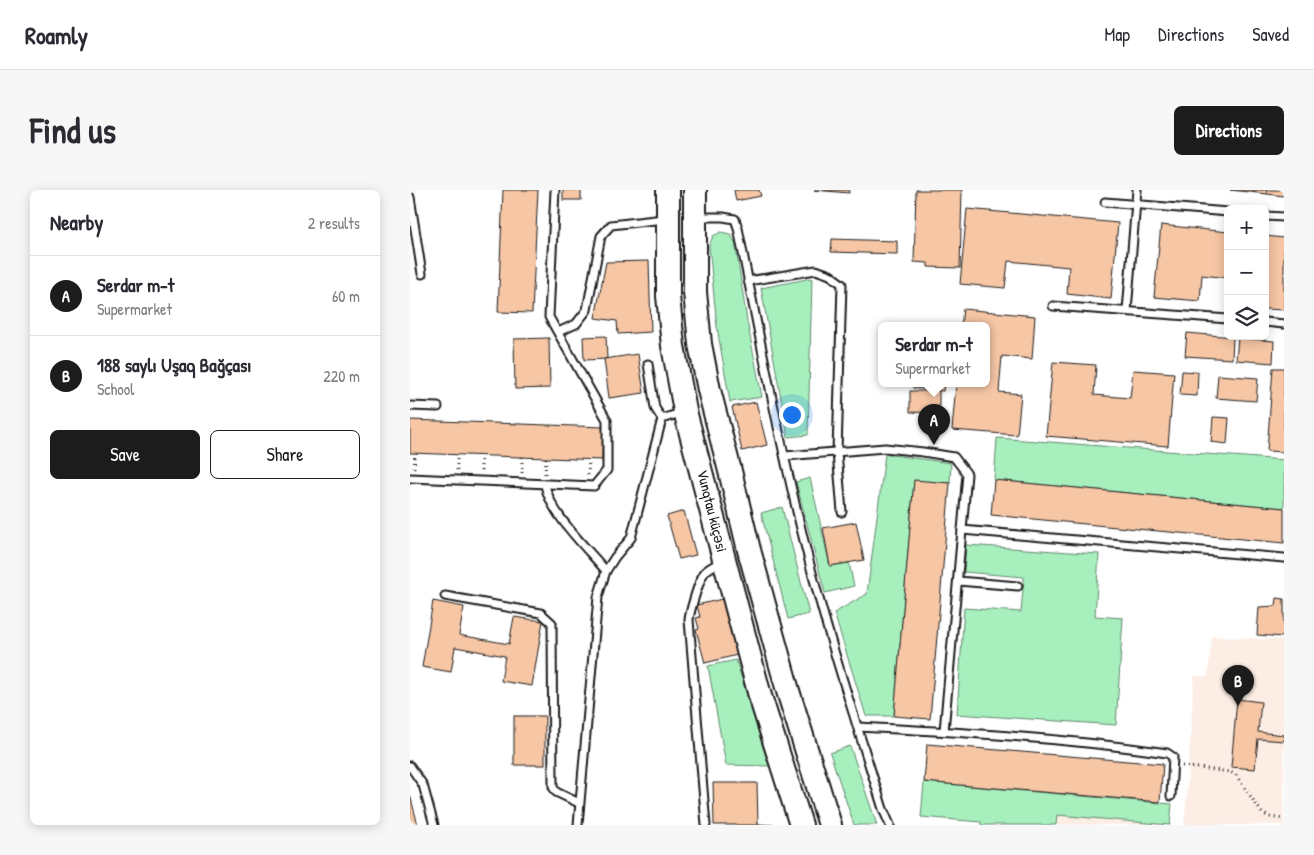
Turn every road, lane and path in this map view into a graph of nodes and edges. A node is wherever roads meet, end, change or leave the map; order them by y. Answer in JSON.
{"nodes":[{"id":1,"x":555,"y":190,"type":"edge"},
{"id":2,"x":668,"y":190,"type":"edge"},
{"id":3,"x":694,"y":190,"type":"edge"},
{"id":4,"x":1137,"y":190,"type":"edge"},
{"id":5,"x":410,"y":197,"type":"edge"},
{"id":6,"x":1105,"y":202,"type":"dead end"},
{"id":7,"x":1136,"y":204,"type":"junction"},
{"id":8,"x":1224,"y":212,"type":"edge"},
{"id":9,"x":1269,"y":216,"type":"edge"},
{"id":10,"x":694,"y":217,"type":"junction"},
{"id":11,"x":1284,"y":217,"type":"edge"},
{"id":12,"x":667,"y":219,"type":"junction"},
{"id":13,"x":422,"y":274,"type":"dead end"},
{"id":14,"x":748,"y":281,"type":"junction"},
{"id":15,"x":695,"y":292,"type":"junction"},
{"id":16,"x":668,"y":296,"type":"junction"},
{"id":17,"x":1053,"y":306,"type":"dead end"},
{"id":18,"x":1127,"y":311,"type":"junction"},
{"id":19,"x":1224,"y":319,"type":"edge"},
{"id":20,"x":1269,"y":322,"type":"edge"},
{"id":21,"x":1284,"y":324,"type":"edge"},
{"id":22,"x":558,"y":332,"type":"junction"},
{"id":23,"x":648,"y":364,"type":"dead end"},
{"id":24,"x":410,"y":406,"type":"edge"},
{"id":25,"x":438,"y":407,"type":"dead end"},
{"id":26,"x":686,"y":411,"type":"junction"},
{"id":27,"x":662,"y":419,"type":"junction"},
{"id":28,"x":837,"y":452,"type":"junction"},
{"id":29,"x":785,"y":456,"type":"junction"},
{"id":30,"x":410,"y":478,"type":"edge"},
{"id":31,"x":545,"y":485,"type":"junction"},
{"id":32,"x":842,"y":512,"type":"dead end"},
{"id":33,"x":962,"y":530,"type":"junction"},
{"id":34,"x":1284,"y":558,"type":"edge"},
{"id":35,"x":724,"y":561,"type":"junction"},
{"id":36,"x":606,"y":571,"type":"junction"},
{"id":37,"x":958,"y":581,"type":"junction"},
{"id":38,"x":1018,"y":586,"type":"dead end"},
{"id":39,"x":445,"y":596,"type":"dead end"},
{"id":40,"x":858,"y":727,"type":"junction"},
{"id":41,"x":944,"y":731,"type":"junction"},
{"id":42,"x":1174,"y":765,"type":"junction"},
{"id":43,"x":410,"y":766,"type":"edge"},
{"id":44,"x":1172,"y":796,"type":"dead end"},
{"id":45,"x":580,"y":802,"type":"junction"},
{"id":46,"x":1284,"y":819,"type":"edge"},
{"id":47,"x":434,"y":825,"type":"edge"},
{"id":48,"x":578,"y":825,"type":"edge"},
{"id":49,"x":706,"y":825,"type":"edge"},
{"id":50,"x":801,"y":825,"type":"edge"},
{"id":51,"x":830,"y":825,"type":"edge"},
{"id":52,"x":890,"y":825,"type":"edge"}],
"edges":[{"from":1,"to":22,"type":"lane"},
{"from":2,"to":12,"type":"main road","name":"Vunqtau küçəsi"},
{"from":3,"to":10,"type":"main road","name":"Vunqtau küçəsi"},
{"from":4,"to":7,"type":"lane"},
{"from":5,"to":13,"type":"lane"},
{"from":6,"to":7,"type":"lane"},
{"from":7,"to":8,"type":"lane"},
{"from":7,"to":18,"type":"lane"},
{"from":9,"to":11,"type":"lane"},
{"from":10,"to":14,"type":"lane"},
{"from":10,"to":15,"type":"main road","name":"Vunqtau küçəsi"},
{"from":12,"to":16,"type":"main road","name":"Vunqtau küçəsi"},
{"from":12,"to":22,"type":"lane"},
{"from":14,"to":28,"type":"lane"},
{"from":14,"to":29,"type":"lane"},
{"from":15,"to":16,"type":"main road"},
{"from":15,"to":51,"type":"main road","name":"Vunqtau küçəsi"},
{"from":16,"to":26,"type":"main road","name":"Vunqtau küçəsi"},
{"from":17,"to":18,"type":"lane"},
{"from":18,"to":19,"type":"lane"},
{"from":20,"to":21,"type":"lane"},
{"from":22,"to":31,"type":"lane"},
{"from":23,"to":27,"type":"lane"},
{"from":24,"to":25,"type":"lane"},
{"from":26,"to":27,"type":"lane"},
{"from":26,"to":35,"type":"main road","name":"Vunqtau küçəsi"},
{"from":27,"to":36,"type":"lane"},
{"from":28,"to":29,"type":"lane"},
{"from":28,"to":32,"type":"lane"},
{"from":28,"to":33,"type":"lane"},
{"from":29,"to":40,"type":"lane"},
{"from":30,"to":31,"type":"lane"},
{"from":31,"to":36,"type":"lane"},
{"from":33,"to":34,"type":"lane"},
{"from":33,"to":37,"type":"lane"},
{"from":35,"to":49,"type":"lane"},
{"from":35,"to":50,"type":"main road","name":"Vunqtau küçəsi"},
{"from":36,"to":45,"type":"lane"},
{"from":37,"to":38,"type":"lane"},
{"from":37,"to":41,"type":"lane"},
{"from":39,"to":45,"type":"lane"},
{"from":40,"to":41,"type":"lane"},
{"from":40,"to":52,"type":"lane"},
{"from":41,"to":42,"type":"lane"},
{"from":42,"to":44,"type":"lane"},
{"from":42,"to":46,"type":"path"},
{"from":43,"to":47,"type":"lane"},
{"from":45,"to":48,"type":"lane"}]}
